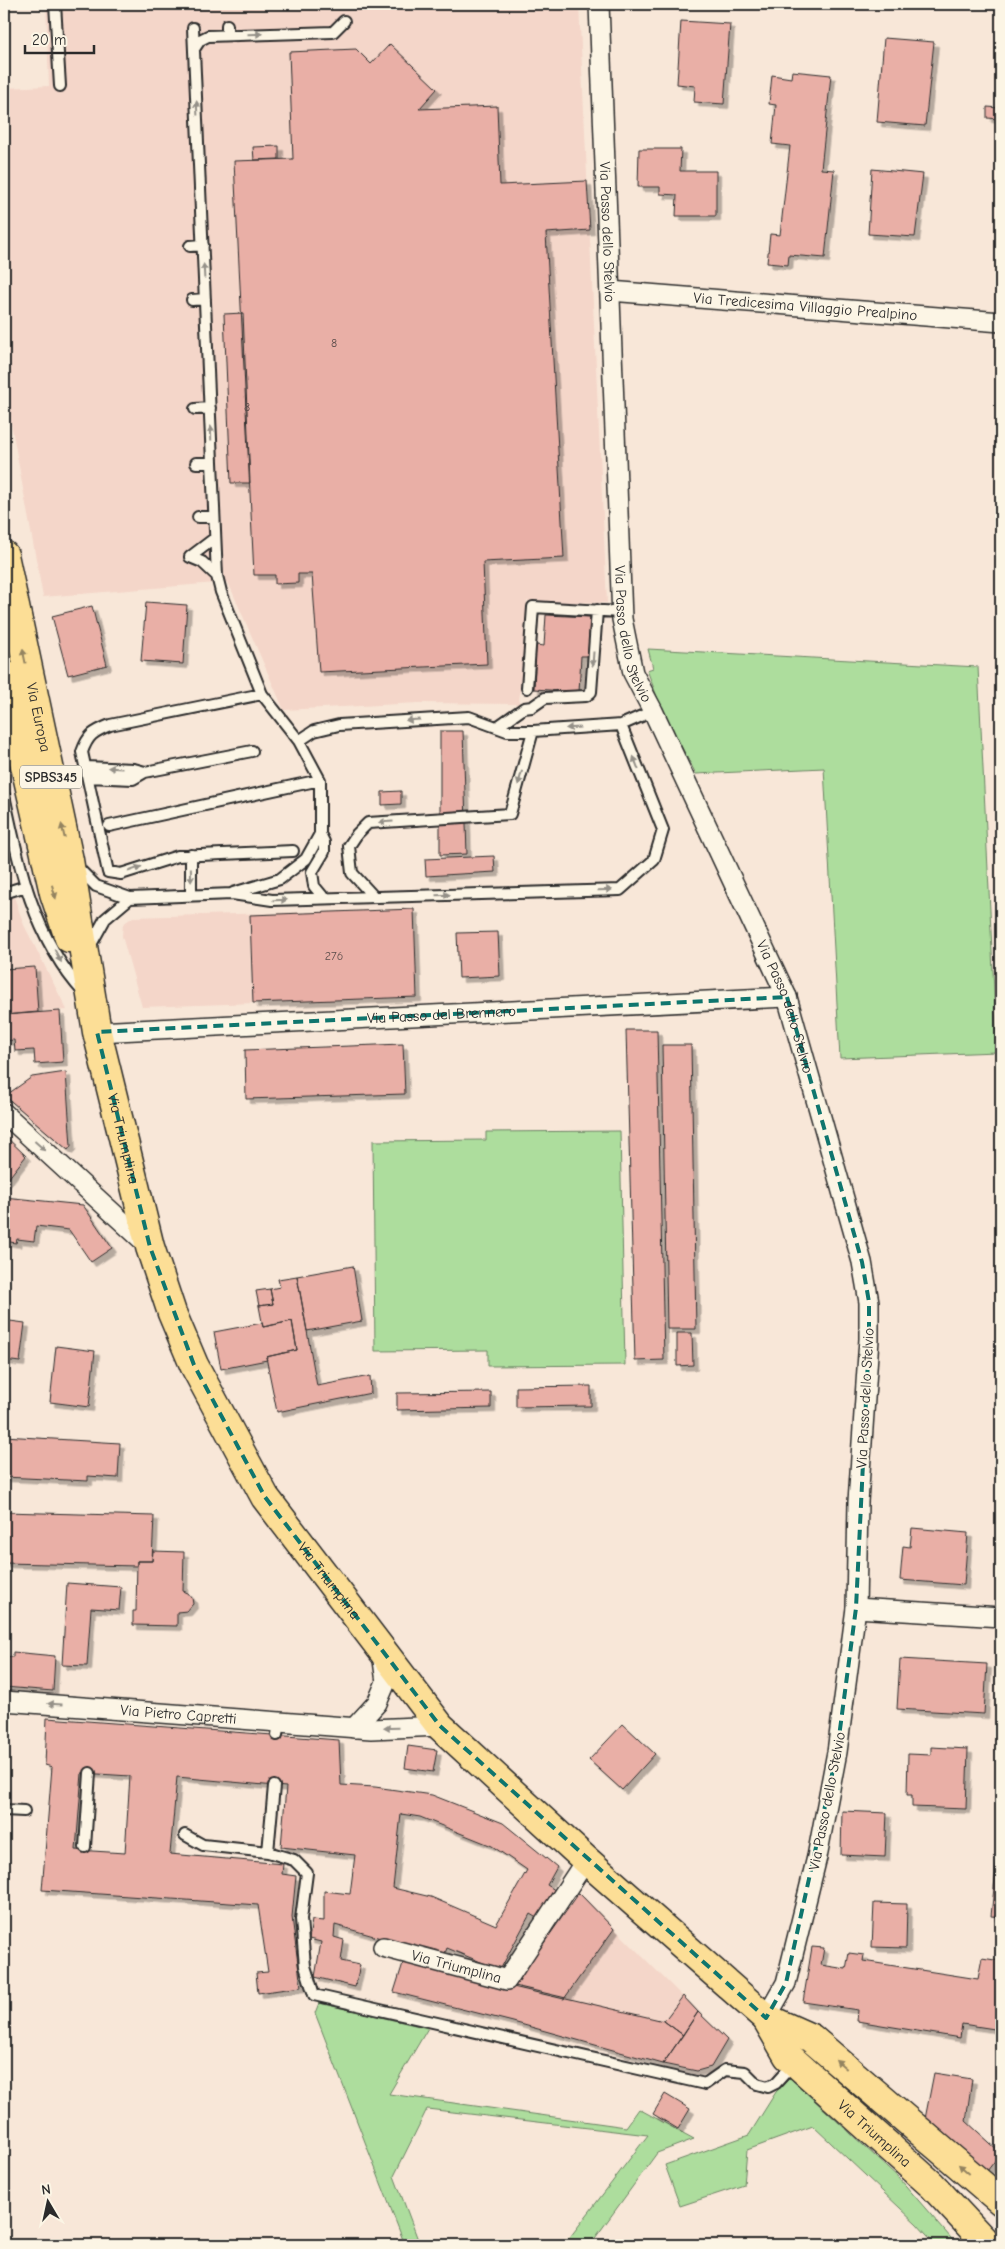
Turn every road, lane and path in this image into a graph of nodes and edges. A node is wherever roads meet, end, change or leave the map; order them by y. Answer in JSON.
{"nodes":[{"id":1,"x":55,"y":4,"type":"edge"},
{"id":2,"x":598,"y":4,"type":"edge"},
{"id":3,"x":344,"y":21,"type":"dead end"},
{"id":4,"x":193,"y":28,"type":"dead end"},
{"id":5,"x":194,"y":49,"type":"junction"},
{"id":6,"x":60,"y":86,"type":"dead end"},
{"id":7,"x":187,"y":134,"type":"dead end"},
{"id":8,"x":198,"y":134,"type":"junction"},
{"id":9,"x":188,"y":190,"type":"dead end"},
{"id":10,"x":200,"y":190,"type":"junction"},
{"id":11,"x":203,"y":245,"type":"junction"},
{"id":12,"x":190,"y":246,"type":"dead end"},
{"id":13,"x":610,"y":292,"type":"junction"},
{"id":14,"x":205,"y":299,"type":"junction"},
{"id":15,"x":192,"y":300,"type":"dead end"},
{"id":16,"x":1001,"y":322,"type":"edge"},
{"id":17,"x":210,"y":408,"type":"junction"},
{"id":18,"x":195,"y":409,"type":"dead end"},
{"id":19,"x":196,"y":463,"type":"dead end"},
{"id":20,"x":212,"y":463,"type":"junction"},
{"id":21,"x":213,"y":517,"type":"junction"},
{"id":22,"x":198,"y":518,"type":"dead end"},
{"id":23,"x":215,"y":538,"type":"junction"},
{"id":24,"x":4,"y":555,"type":"edge"},
{"id":25,"x":217,"y":576,"type":"junction"},
{"id":26,"x":597,"y":610,"type":"junction"},
{"id":27,"x":622,"y":612,"type":"junction"},
{"id":28,"x":5,"y":684,"type":"edge"},
{"id":29,"x":528,"y":688,"type":"dead end"},
{"id":30,"x":262,"y":694,"type":"junction"},
{"id":31,"x":653,"y":711,"type":"junction"},
{"id":32,"x":621,"y":725,"type":"junction"},
{"id":33,"x":497,"y":727,"type":"junction"},
{"id":34,"x":533,"y":731,"type":"junction"},
{"id":35,"x":299,"y":741,"type":"junction"},
{"id":36,"x":252,"y":751,"type":"dead end"},
{"id":37,"x":86,"y":772,"type":"junction"},
{"id":38,"x":320,"y":780,"type":"junction"},
{"id":39,"x":4,"y":795,"type":"edge"},
{"id":40,"x":109,"y":826,"type":"dead end"},
{"id":41,"x":320,"y":834,"type":"junction"},
{"id":42,"x":293,"y":850,"type":"dead end"},
{"id":43,"x":191,"y":855,"type":"junction"},
{"id":44,"x":70,"y":860,"type":"junction"},
{"id":45,"x":26,"y":886,"type":"junction"},
{"id":46,"x":4,"y":893,"type":"edge"},
{"id":47,"x":232,"y":894,"type":"junction"},
{"id":48,"x":192,"y":895,"type":"junction"},
{"id":49,"x":374,"y":897,"type":"junction"},
{"id":50,"x":130,"y":898,"type":"junction"},
{"id":51,"x":324,"y":898,"type":"junction"},
{"id":52,"x":85,"y":956,"type":"junction"},
{"id":53,"x":787,"y":997,"type":"junction"},
{"id":54,"x":91,"y":1000,"type":"junction"},
{"id":55,"x":97,"y":1032,"type":"junction"},
{"id":56,"x":4,"y":1113,"type":"edge"},
{"id":57,"x":150,"y":1247,"type":"junction"},
{"id":58,"x":856,"y":1608,"type":"junction"},
{"id":59,"x":1001,"y":1618,"type":"edge"},
{"id":60,"x":382,"y":1649,"type":"junction"},
{"id":61,"x":4,"y":1701,"type":"edge"},
{"id":62,"x":440,"y":1726,"type":"junction"},
{"id":63,"x":354,"y":1728,"type":"junction"},
{"id":64,"x":90,"y":1773,"type":"dead end"},
{"id":65,"x":274,"y":1786,"type":"dead end"},
{"id":66,"x":4,"y":1810,"type":"edge"},
{"id":67,"x":24,"y":1811,"type":"dead end"},
{"id":68,"x":185,"y":1835,"type":"dead end"},
{"id":69,"x":85,"y":1847,"type":"dead end"},
{"id":70,"x":268,"y":1852,"type":"junction"},
{"id":71,"x":586,"y":1860,"type":"junction"},
{"id":72,"x":383,"y":1947,"type":"dead end"},
{"id":73,"x":766,"y":2018,"type":"junction"},
{"id":74,"x":795,"y":2062,"type":"junction"},
{"id":75,"x":1001,"y":2201,"type":"edge"},
{"id":76,"x":988,"y":2245,"type":"edge"}],
"edges":[{"from":1,"to":6,"type":"lane"},
{"from":2,"to":13,"type":"street","name":"Via Passo dello Stelvio"},
{"from":5,"to":3,"type":"lane","one_way":true},
{"from":4,"to":5,"type":"lane"},
{"from":8,"to":5,"type":"lane","one_way":true},
{"from":7,"to":8,"type":"lane"},
{"from":8,"to":10,"type":"lane"},
{"from":9,"to":10,"type":"lane"},
{"from":10,"to":11,"type":"lane"},
{"from":11,"to":12,"type":"lane"},
{"from":14,"to":11,"type":"lane","one_way":true},
{"from":13,"to":16,"type":"street","name":"Via Tredicesima Villaggio Prealpino"},
{"from":13,"to":27,"type":"street","name":"Via Passo dello Stelvio"},
{"from":14,"to":15,"type":"lane"},
{"from":14,"to":17,"type":"lane"},
{"from":17,"to":18,"type":"lane"},
{"from":20,"to":17,"type":"lane","one_way":true},
{"from":19,"to":20,"type":"lane"},
{"from":20,"to":21,"type":"lane"},
{"from":21,"to":22,"type":"lane"},
{"from":21,"to":23,"type":"lane"},
{"from":23,"to":25,"type":"lane"},
{"from":23,"to":25,"type":"lane"},
{"from":44,"to":24,"type":"main road","name":"Via Europa","number":"SPBS345","one_way":true},
{"from":25,"to":30,"type":"lane"},
{"from":26,"to":27,"type":"lane"},
{"from":26,"to":29,"type":"lane"},
{"from":26,"to":33,"type":"lane","one_way":true},
{"from":27,"to":31,"type":"street","name":"Via Passo dello Stelvio"},
{"from":28,"to":54,"type":"main road","name":"Via Europa","number":"SPBS345","one_way":true},
{"from":30,"to":35,"type":"lane"},
{"from":30,"to":37,"type":"lane"},
{"from":31,"to":32,"type":"lane"},
{"from":31,"to":53,"type":"street","name":"Via Passo dello Stelvio"},
{"from":32,"to":34,"type":"lane","one_way":true},
{"from":49,"to":32,"type":"lane","one_way":true},
{"from":33,"to":34,"type":"lane"},
{"from":33,"to":35,"type":"lane","one_way":true},
{"from":34,"to":49,"type":"lane","one_way":true},
{"from":35,"to":38,"type":"lane"},
{"from":36,"to":37,"type":"lane"},
{"from":37,"to":43,"type":"lane","one_way":true},
{"from":38,"to":40,"type":"lane"},
{"from":38,"to":41,"type":"lane"},
{"from":39,"to":45,"type":"lane"},
{"from":41,"to":47,"type":"lane"},
{"from":41,"to":51,"type":"lane"},
{"from":42,"to":43,"type":"lane"},
{"from":43,"to":48,"type":"lane","one_way":true},
{"from":44,"to":50,"type":"lane"},
{"from":44,"to":52,"type":"main road","name":"Via Europa","number":"SPBS345"},
{"from":45,"to":46,"type":"lane"},
{"from":45,"to":54,"type":"lane","one_way":true},
{"from":47,"to":48,"type":"lane"},
{"from":47,"to":51,"type":"lane","one_way":true},
{"from":48,"to":50,"type":"lane"},
{"from":49,"to":51,"type":"lane"},
{"from":50,"to":52,"type":"lane"},
{"from":52,"to":54,"type":"main road","name":"Via Europa","number":"SPBS345"},
{"from":53,"to":55,"type":"street","name":"Via Passo del Brennero"},
{"from":53,"to":58,"type":"street","name":"Via Passo dello Stelvio"},
{"from":54,"to":55,"type":"main road","name":"Via Europa","number":"SPBS345"},
{"from":55,"to":57,"type":"main road","name":"Via Triumplina"},
{"from":56,"to":57,"type":"street","name":"Via Triumplina","one_way":true},
{"from":57,"to":60,"type":"main road","name":"Via Triumplina"},
{"from":58,"to":59,"type":"street"},
{"from":58,"to":73,"type":"street","name":"Via Passo dello Stelvio"},
{"from":60,"to":62,"type":"main road","name":"Via Triumplina"},
{"from":60,"to":63,"type":"street"},
{"from":63,"to":61,"type":"street","name":"Via Pietro Capretti","one_way":true},
{"from":62,"to":63,"type":"street","name":"Via Pietro Capretti","one_way":true},
{"from":62,"to":71,"type":"main road","name":"Via Triumplina"},
{"from":64,"to":69,"type":"lane"},
{"from":65,"to":70,"type":"lane"},
{"from":66,"to":67,"type":"lane"},
{"from":68,"to":70,"type":"lane"},
{"from":70,"to":74,"type":"lane"},
{"from":71,"to":72,"type":"street","name":"Via Triumplina"},
{"from":71,"to":73,"type":"main road","name":"Via Triumplina"},
{"from":73,"to":74,"type":"main road","name":"Via Triumplina"},
{"from":75,"to":73,"type":"main road","name":"Via Triumplina","one_way":true},
{"from":74,"to":76,"type":"main road","name":"Via Triumplina"}]}
